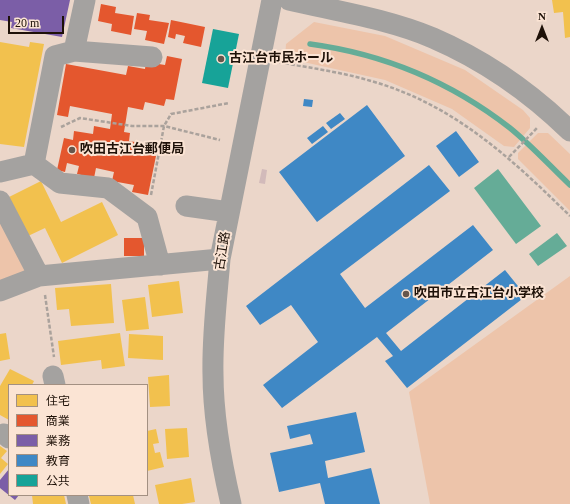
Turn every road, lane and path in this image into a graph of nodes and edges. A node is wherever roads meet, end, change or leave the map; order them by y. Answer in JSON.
{"nodes":[{"id":1,"x":85,"y":0,"type":"edge"},
{"id":2,"x":272,"y":0,"type":"edge"},
{"id":3,"x":289,"y":0,"type":"edge"},
{"id":4,"x":74,"y":51,"type":"junction"},
{"id":5,"x":152,"y":57,"type":"dead end"},
{"id":6,"x":277,"y":62,"type":"dead end"},
{"id":7,"x":229,"y":103,"type":"dead end"},
{"id":8,"x":42,"y":124,"type":"junction"},
{"id":9,"x":541,"y":124,"type":"dead end"},
{"id":10,"x":164,"y":126,"type":"junction"},
{"id":11,"x":570,"y":131,"type":"edge"},
{"id":12,"x":220,"y":140,"type":"dead end"},
{"id":13,"x":510,"y":157,"type":"junction"},
{"id":14,"x":34,"y":164,"type":"junction"},
{"id":15,"x":0,"y":172,"type":"edge"},
{"id":16,"x":0,"y":201,"type":"edge"},
{"id":17,"x":186,"y":206,"type":"dead end"},
{"id":18,"x":229,"y":212,"type":"junction"},
{"id":19,"x":570,"y":216,"type":"edge"},
{"id":20,"x":147,"y":218,"type":"junction"},
{"id":21,"x":220,"y":259,"type":"junction"},
{"id":22,"x":160,"y":265,"type":"junction"},
{"id":23,"x":42,"y":286,"type":"junction"},
{"id":24,"x":0,"y":291,"type":"edge"},
{"id":25,"x":54,"y":381,"type":"edge"},
{"id":26,"x":231,"y":504,"type":"edge"}],
"edges":[{"from":1,"to":4,"type":"street"},
{"from":2,"to":18,"type":"street","name":"古江路"},
{"from":3,"to":11,"type":"street"},
{"from":4,"to":5,"type":"street"},
{"from":4,"to":8,"type":"street"},
{"from":6,"to":13,"type":"path"},
{"from":7,"to":10,"type":"path"},
{"from":8,"to":10,"type":"path"},
{"from":8,"to":14,"type":"street"},
{"from":9,"to":13,"type":"path"},
{"from":10,"to":12,"type":"path"},
{"from":10,"to":20,"type":"path"},
{"from":13,"to":19,"type":"path"},
{"from":14,"to":15,"type":"street"},
{"from":14,"to":20,"type":"street"},
{"from":16,"to":23,"type":"street"},
{"from":17,"to":18,"type":"street"},
{"from":18,"to":21,"type":"street","name":"古江路"},
{"from":20,"to":22,"type":"street"},
{"from":21,"to":22,"type":"street"},
{"from":21,"to":26,"type":"street","name":"古江路"},
{"from":22,"to":23,"type":"street"},
{"from":23,"to":24,"type":"street"},
{"from":23,"to":25,"type":"path"}]}
